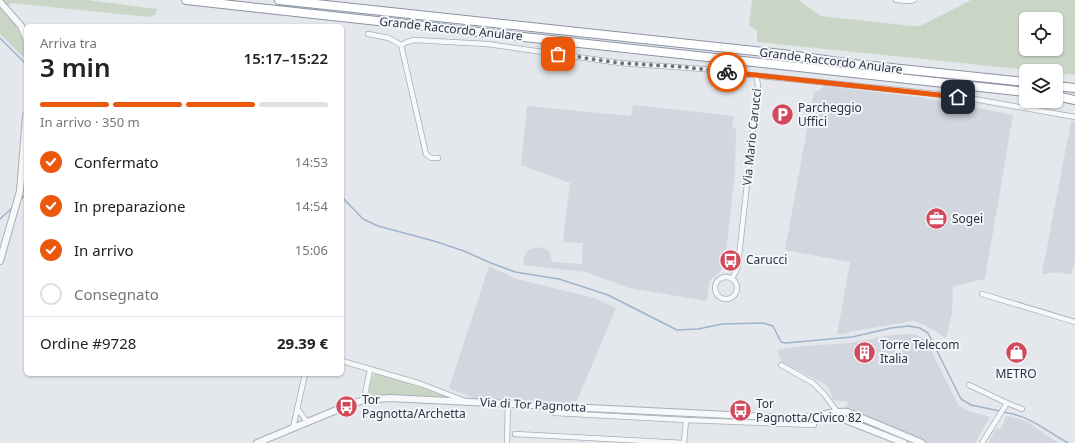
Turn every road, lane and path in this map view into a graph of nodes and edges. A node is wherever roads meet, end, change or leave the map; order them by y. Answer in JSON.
{"nodes":[{"id":1,"x":186,"y":0,"type":"edge"},
{"id":2,"x":279,"y":0,"type":"edge"},
{"id":3,"x":896,"y":0,"type":"edge"},
{"id":4,"x":914,"y":0,"type":"edge"},
{"id":5,"x":0,"y":2,"type":"edge"},
{"id":6,"x":24,"y":33,"type":"edge"},
{"id":7,"x":368,"y":34,"type":"dead end"},
{"id":8,"x":401,"y":45,"type":"junction"},
{"id":9,"x":756,"y":75,"type":"junction"},
{"id":10,"x":1019,"y":81,"type":"edge"},
{"id":11,"x":1063,"y":86,"type":"edge"},
{"id":12,"x":1075,"y":87,"type":"edge"},
{"id":13,"x":1019,"y":91,"type":"edge"},
{"id":14,"x":1063,"y":97,"type":"edge"},
{"id":15,"x":1075,"y":99,"type":"edge"},
{"id":16,"x":1075,"y":117,"type":"edge"},
{"id":17,"x":24,"y":141,"type":"edge"},
{"id":18,"x":438,"y":158,"type":"dead end"},
{"id":19,"x":0,"y":261,"type":"edge"},
{"id":20,"x":732,"y":279,"type":"junction"},
{"id":21,"x":982,"y":294,"type":"dead end"},
{"id":22,"x":1075,"y":322,"type":"edge"},
{"id":23,"x":344,"y":362,"type":"edge"},
{"id":24,"x":781,"y":365,"type":"dead end"},
{"id":25,"x":370,"y":370,"type":"junction"},
{"id":26,"x":305,"y":376,"type":"edge"},
{"id":27,"x":969,"y":385,"type":"dead end"},
{"id":28,"x":364,"y":400,"type":"junction"},
{"id":29,"x":468,"y":402,"type":"junction"},
{"id":30,"x":1007,"y":402,"type":"junction"},
{"id":31,"x":508,"y":404,"type":"junction"},
{"id":32,"x":297,"y":408,"type":"junction"},
{"id":33,"x":1022,"y":409,"type":"dead end"},
{"id":34,"x":837,"y":412,"type":"junction"},
{"id":35,"x":555,"y":413,"type":"dead end"},
{"id":36,"x":817,"y":416,"type":"junction"},
{"id":37,"x":843,"y":419,"type":"junction"},
{"id":38,"x":686,"y":420,"type":"junction"},
{"id":39,"x":307,"y":422,"type":"junction"},
{"id":40,"x":814,"y":425,"type":"dead end"},
{"id":41,"x":293,"y":428,"type":"junction"},
{"id":42,"x":516,"y":434,"type":"dead end"},
{"id":43,"x":589,"y":440,"type":"edge"},
{"id":44,"x":257,"y":443,"type":"edge"},
{"id":45,"x":507,"y":443,"type":"edge"},
{"id":46,"x":684,"y":443,"type":"edge"},
{"id":47,"x":904,"y":443,"type":"edge"},
{"id":48,"x":922,"y":443,"type":"edge"},
{"id":49,"x":982,"y":443,"type":"edge"}],
"edges":[{"from":1,"to":13,"type":"highway","name":"Grande Raccordo Anulare"},
{"from":2,"to":10,"type":"highway","name":"Grande Raccordo Anulare"},
{"from":3,"to":4,"type":"street"},
{"from":5,"to":6,"type":"street"},
{"from":7,"to":8,"type":"street"},
{"from":8,"to":9,"type":"street"},
{"from":8,"to":18,"type":"street"},
{"from":9,"to":16,"type":"street","name":"Via Mario Carucci"},
{"from":9,"to":20,"type":"street","name":"Via Mario Carucci"},
{"from":11,"to":12,"type":"highway"},
{"from":14,"to":15,"type":"highway"},
{"from":17,"to":19,"type":"street"},
{"from":20,"to":20,"type":"street"},
{"from":21,"to":22,"type":"street"},
{"from":23,"to":25,"type":"street"},
{"from":24,"to":34,"type":"street"},
{"from":25,"to":28,"type":"street"},
{"from":25,"to":29,"type":"street"},
{"from":26,"to":32,"type":"street"},
{"from":27,"to":30,"type":"street"},
{"from":28,"to":29,"type":"street","name":"Via di Tor Pagnotta"},
{"from":28,"to":39,"type":"street","name":"Via di Tor Pagnotta"},
{"from":29,"to":31,"type":"street","name":"Via di Tor Pagnotta"},
{"from":30,"to":33,"type":"street"},
{"from":30,"to":49,"type":"street"},
{"from":31,"to":36,"type":"street","name":"Via di Tor Pagnotta"},
{"from":31,"to":45,"type":"street"},
{"from":32,"to":39,"type":"street"},
{"from":32,"to":41,"type":"street"},
{"from":34,"to":36,"type":"street","name":"Via di Tor Pagnotta"},
{"from":34,"to":37,"type":"street"},
{"from":34,"to":48,"type":"street","name":"Via di Tor Pagnotta"},
{"from":35,"to":38,"type":"street"},
{"from":36,"to":37,"type":"street","name":"Via di Tor Pagnotta"},
{"from":37,"to":47,"type":"street","name":"Via di Tor Pagnotta"},
{"from":38,"to":40,"type":"street"},
{"from":38,"to":46,"type":"street"},
{"from":39,"to":41,"type":"street","name":"Via di Tor Pagnotta"},
{"from":41,"to":44,"type":"street","name":"Via di Tor Pagnotta"},
{"from":42,"to":43,"type":"street"},
{"from":43,"to":46,"type":"street"}]}
